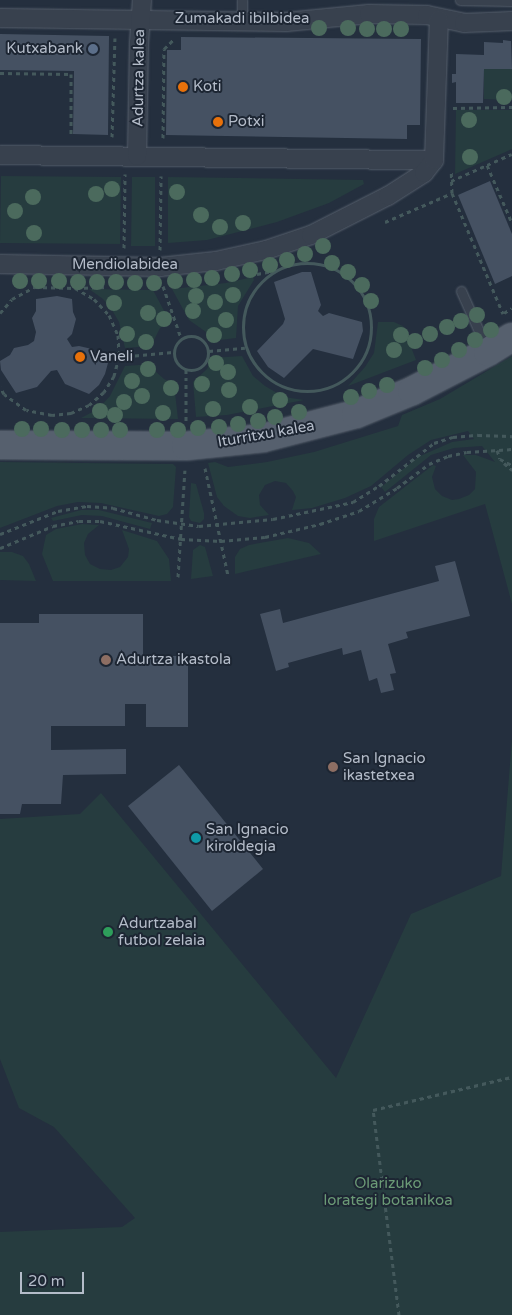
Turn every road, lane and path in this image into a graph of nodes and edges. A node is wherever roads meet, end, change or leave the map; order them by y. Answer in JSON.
{"nodes":[{"id":1,"x":142,"y":0,"type":"edge"},
{"id":2,"x":242,"y":0,"type":"edge"},
{"id":3,"x":460,"y":0,"type":"edge"},
{"id":4,"x":512,"y":1,"type":"edge"},
{"id":5,"x":0,"y":18,"type":"edge"},
{"id":6,"x":115,"y":19,"type":"junction"},
{"id":7,"x":140,"y":19,"type":"junction"},
{"id":8,"x":439,"y":19,"type":"junction"},
{"id":9,"x":512,"y":21,"type":"edge"},
{"id":10,"x":242,"y":22,"type":"junction"},
{"id":11,"x":177,"y":36,"type":"dead end"},
{"id":12,"x":0,"y":73,"type":"edge"},
{"id":13,"x":512,"y":106,"type":"edge"},
{"id":14,"x":450,"y":108,"type":"dead end"},
{"id":15,"x":79,"y":137,"type":"dead end"},
{"id":16,"x":104,"y":138,"type":"dead end"},
{"id":17,"x":162,"y":138,"type":"junction"},
{"id":18,"x":172,"y":138,"type":"dead end"},
{"id":19,"x":512,"y":154,"type":"edge"},
{"id":20,"x":0,"y":155,"type":"edge"},
{"id":21,"x":162,"y":157,"type":"junction"},
{"id":22,"x":434,"y":160,"type":"junction"},
{"id":23,"x":487,"y":164,"type":"junction"},
{"id":24,"x":136,"y":165,"type":"junction"},
{"id":25,"x":116,"y":173,"type":"dead end"},
{"id":26,"x":125,"y":173,"type":"junction"},
{"id":27,"x":152,"y":173,"type":"dead end"},
{"id":28,"x":451,"y":181,"type":"dead end"},
{"id":29,"x":452,"y":193,"type":"dead end"},
{"id":30,"x":512,"y":223,"type":"edge"},
{"id":31,"x":133,"y":248,"type":"dead end"},
{"id":32,"x":168,"y":248,"type":"dead end"},
{"id":33,"x":151,"y":249,"type":"dead end"},
{"id":34,"x":160,"y":249,"type":"junction"},
{"id":35,"x":0,"y":264,"type":"edge"},
{"id":36,"x":160,"y":267,"type":"junction"},
{"id":37,"x":461,"y":291,"type":"dead end"},
{"id":38,"x":512,"y":308,"type":"edge"},
{"id":39,"x":0,"y":313,"type":"edge"},
{"id":40,"x":508,"y":325,"type":"edge"},
{"id":41,"x":181,"y":338,"type":"junction"},
{"id":42,"x":483,"y":341,"type":"junction"},
{"id":43,"x":245,"y":348,"type":"junction"},
{"id":44,"x":208,"y":351,"type":"junction"},
{"id":45,"x":174,"y":352,"type":"junction"},
{"id":46,"x":119,"y":358,"type":"junction"},
{"id":47,"x":186,"y":369,"type":"junction"},
{"id":48,"x":0,"y":386,"type":"edge"},
{"id":49,"x":190,"y":435,"type":"junction"},
{"id":50,"x":512,"y":436,"type":"edge"},
{"id":51,"x":0,"y":445,"type":"edge"},
{"id":52,"x":512,"y":449,"type":"edge"},
{"id":53,"x":497,"y":450,"type":"junction"},
{"id":54,"x":500,"y":459,"type":"junction"},
{"id":55,"x":512,"y":465,"type":"edge"},
{"id":56,"x":512,"y":470,"type":"edge"},
{"id":57,"x":182,"y":524,"type":"junction"},
{"id":58,"x":218,"y":525,"type":"junction"},
{"id":59,"x":0,"y":534,"type":"edge"},
{"id":60,"x":181,"y":539,"type":"junction"},
{"id":61,"x":221,"y":541,"type":"junction"},
{"id":62,"x":0,"y":548,"type":"edge"},
{"id":63,"x":228,"y":574,"type":"dead end"},
{"id":64,"x":178,"y":577,"type":"dead end"},
{"id":65,"x":512,"y":1078,"type":"edge"},
{"id":66,"x":399,"y":1315,"type":"edge"}],
"edges":[{"from":1,"to":7,"type":"street","name":"Adurtza kalea"},
{"from":2,"to":10,"type":"lane"},
{"from":3,"to":4,"type":"lane"},
{"from":5,"to":6,"type":"street","name":"Zumakadi ibilbidea"},
{"from":6,"to":7,"type":"street","name":"Zumakadi ibilbidea"},
{"from":6,"to":16,"type":"path"},
{"from":7,"to":10,"type":"street","name":"Zumakadi ibilbidea"},
{"from":7,"to":24,"type":"street","name":"Adurtza kalea"},
{"from":8,"to":9,"type":"street","name":"Zumakadi ibilbidea"},
{"from":8,"to":10,"type":"street","name":"Zumakadi ibilbidea"},
{"from":8,"to":22,"type":"street"},
{"from":11,"to":17,"type":"path"},
{"from":12,"to":15,"type":"path"},
{"from":13,"to":14,"type":"path"},
{"from":17,"to":18,"type":"path"},
{"from":17,"to":21,"type":"path"},
{"from":19,"to":23,"type":"path"},
{"from":20,"to":24,"type":"street"},
{"from":21,"to":22,"type":"street"},
{"from":21,"to":24,"type":"street"},
{"from":22,"to":36,"type":"street","name":"Mendiolabidea"},
{"from":23,"to":28,"type":"path"},
{"from":23,"to":30,"type":"path"},
{"from":24,"to":26,"type":"path"},
{"from":25,"to":26,"type":"path"},
{"from":26,"to":31,"type":"path"},
{"from":27,"to":34,"type":"path"},
{"from":29,"to":40,"type":"path"},
{"from":32,"to":34,"type":"path"},
{"from":33,"to":34,"type":"path"},
{"from":34,"to":36,"type":"path"},
{"from":35,"to":36,"type":"street","name":"Mendiolabidea"},
{"from":36,"to":41,"type":"path"},
{"from":37,"to":42,"type":"lane"},
{"from":38,"to":40,"type":"path"},
{"from":39,"to":46,"type":"path"},
{"from":40,"to":42,"type":"main road","name":"Iturritxu kalea"},
{"from":40,"to":42,"type":"path"},
{"from":41,"to":44,"type":"path"},
{"from":41,"to":45,"type":"path"},
{"from":42,"to":49,"type":"main road","name":"Iturritxu kalea"},
{"from":43,"to":43,"type":"path"},
{"from":43,"to":44,"type":"path"},
{"from":44,"to":47,"type":"path"},
{"from":45,"to":46,"type":"path"},
{"from":45,"to":47,"type":"path"},
{"from":46,"to":48,"type":"path"},
{"from":47,"to":49,"type":"path"},
{"from":49,"to":51,"type":"main road","name":"Iturritxu kalea"},
{"from":49,"to":57,"type":"path"},
{"from":49,"to":58,"type":"path"},
{"from":50,"to":58,"type":"path"},
{"from":52,"to":53,"type":"path"},
{"from":53,"to":54,"type":"path"},
{"from":53,"to":61,"type":"path"},
{"from":54,"to":55,"type":"path"},
{"from":54,"to":56,"type":"path"},
{"from":57,"to":58,"type":"path"},
{"from":57,"to":59,"type":"path"},
{"from":57,"to":60,"type":"path"},
{"from":58,"to":61,"type":"path"},
{"from":60,"to":61,"type":"path"},
{"from":60,"to":62,"type":"path"},
{"from":60,"to":64,"type":"path"},
{"from":61,"to":63,"type":"path"},
{"from":65,"to":66,"type":"path"}]}
